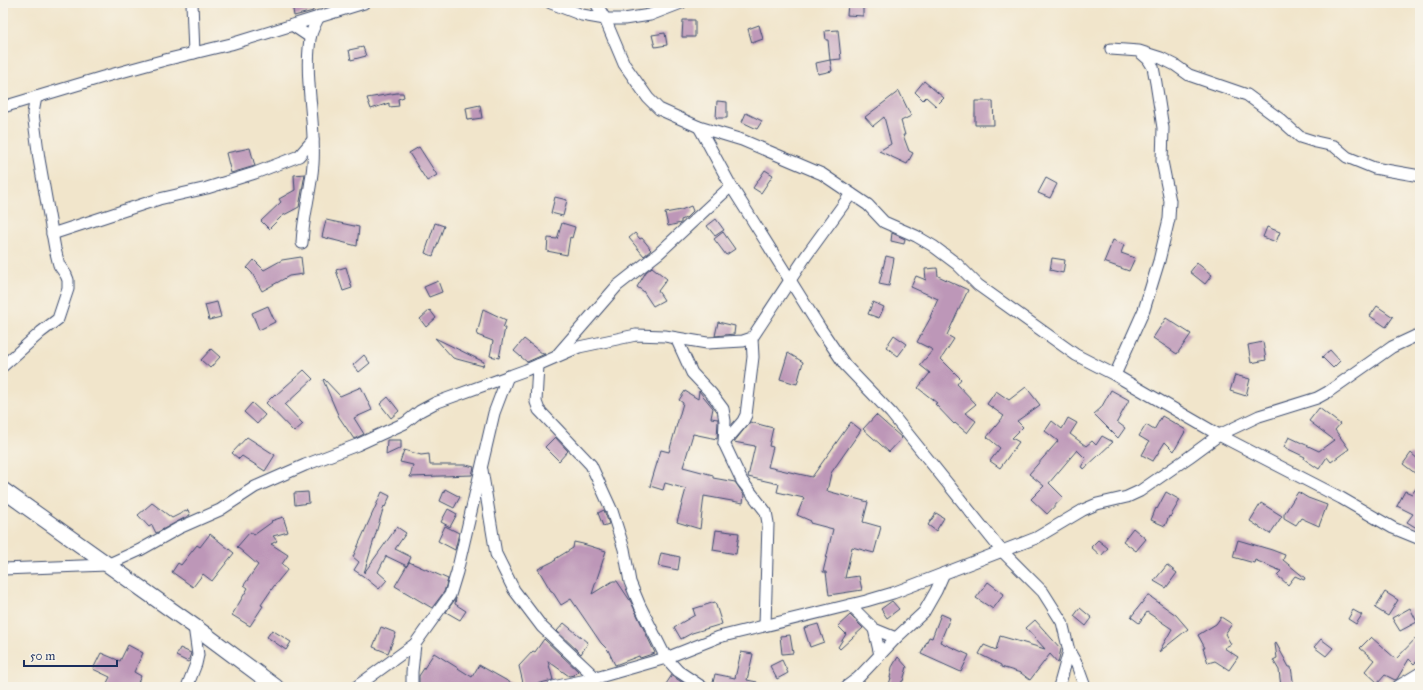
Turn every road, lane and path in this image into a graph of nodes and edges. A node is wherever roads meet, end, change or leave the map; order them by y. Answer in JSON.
{"nodes":[{"id":1,"x":192,"y":3,"type":"edge"},
{"id":2,"x":364,"y":3,"type":"edge"},
{"id":3,"x":551,"y":3,"type":"edge"},
{"id":4,"x":596,"y":3,"type":"edge"},
{"id":5,"x":680,"y":3,"type":"edge"},
{"id":6,"x":319,"y":16,"type":"junction"},
{"id":7,"x":605,"y":19,"type":"junction"},
{"id":8,"x":292,"y":25,"type":"junction"},
{"id":9,"x":310,"y":37,"type":"junction"},
{"id":10,"x":1111,"y":49,"type":"dead end"},
{"id":11,"x":1139,"y":51,"type":"junction"},
{"id":12,"x":194,"y":53,"type":"junction"},
{"id":13,"x":36,"y":97,"type":"junction"},
{"id":14,"x":16,"y":103,"type":"junction"},
{"id":15,"x":3,"y":107,"type":"edge"},
{"id":16,"x":33,"y":114,"type":"junction"},
{"id":17,"x":699,"y":127,"type":"junction"},
{"id":18,"x":313,"y":140,"type":"junction"},
{"id":19,"x":299,"y":156,"type":"junction"},
{"id":20,"x":313,"y":163,"type":"junction"},
{"id":21,"x":1420,"y":176,"type":"edge"},
{"id":22,"x":731,"y":186,"type":"junction"},
{"id":23,"x":851,"y":194,"type":"junction"},
{"id":24,"x":52,"y":234,"type":"junction"},
{"id":25,"x":302,"y":243,"type":"dead end"},
{"id":26,"x":790,"y":280,"type":"junction"},
{"id":27,"x":1420,"y":334,"type":"edge"},
{"id":28,"x":676,"y":338,"type":"junction"},
{"id":29,"x":752,"y":338,"type":"junction"},
{"id":30,"x":557,"y":356,"type":"junction"},
{"id":31,"x":538,"y":365,"type":"junction"},
{"id":32,"x":3,"y":366,"type":"edge"},
{"id":33,"x":1115,"y":375,"type":"junction"},
{"id":34,"x":508,"y":376,"type":"junction"},
{"id":35,"x":1219,"y":435,"type":"junction"},
{"id":36,"x":724,"y":442,"type":"junction"},
{"id":37,"x":481,"y":465,"type":"junction"},
{"id":38,"x":3,"y":490,"type":"edge"},
{"id":39,"x":1420,"y":539,"type":"edge"},
{"id":40,"x":1001,"y":550,"type":"junction"},
{"id":41,"x":107,"y":565,"type":"junction"},
{"id":42,"x":3,"y":569,"type":"edge"},
{"id":43,"x":944,"y":573,"type":"junction"},
{"id":44,"x":850,"y":605,"type":"junction"},
{"id":45,"x":765,"y":625,"type":"junction"},
{"id":46,"x":194,"y":626,"type":"junction"},
{"id":47,"x":874,"y":629,"type":"junction"},
{"id":48,"x":896,"y":638,"type":"junction"},
{"id":49,"x":415,"y":644,"type":"junction"},
{"id":50,"x":1069,"y":651,"type":"junction"},
{"id":51,"x":880,"y":655,"type":"junction"},
{"id":52,"x":666,"y":658,"type":"junction"},
{"id":53,"x":1420,"y":673,"type":"edge"},
{"id":54,"x":596,"y":678,"type":"junction"},
{"id":55,"x":187,"y":687,"type":"edge"},
{"id":56,"x":276,"y":687,"type":"edge"},
{"id":57,"x":356,"y":687,"type":"edge"},
{"id":58,"x":412,"y":687,"type":"edge"},
{"id":59,"x":553,"y":687,"type":"edge"},
{"id":60,"x":702,"y":687,"type":"edge"},
{"id":61,"x":846,"y":687,"type":"edge"},
{"id":62,"x":1059,"y":687,"type":"edge"},
{"id":63,"x":1085,"y":687,"type":"edge"},
{"id":64,"x":1397,"y":687,"type":"edge"}],
"edges":[{"from":1,"to":12,"type":"street"},
{"from":2,"to":6,"type":"street"},
{"from":3,"to":7,"type":"street"},
{"from":4,"to":7,"type":"street"},
{"from":5,"to":7,"type":"street"},
{"from":6,"to":8,"type":"street"},
{"from":6,"to":9,"type":"street"},
{"from":7,"to":17,"type":"street"},
{"from":8,"to":9,"type":"street"},
{"from":8,"to":12,"type":"street"},
{"from":9,"to":18,"type":"street"},
{"from":10,"to":11,"type":"street"},
{"from":11,"to":21,"type":"street"},
{"from":11,"to":33,"type":"street"},
{"from":12,"to":13,"type":"street"},
{"from":13,"to":14,"type":"street"},
{"from":13,"to":16,"type":"street"},
{"from":14,"to":15,"type":"street"},
{"from":14,"to":16,"type":"street"},
{"from":16,"to":24,"type":"street"},
{"from":17,"to":22,"type":"street"},
{"from":17,"to":23,"type":"street"},
{"from":18,"to":19,"type":"street"},
{"from":18,"to":20,"type":"street"},
{"from":19,"to":20,"type":"street"},
{"from":19,"to":24,"type":"street"},
{"from":20,"to":25,"type":"street"},
{"from":22,"to":26,"type":"street"},
{"from":22,"to":30,"type":"street"},
{"from":23,"to":26,"type":"street"},
{"from":23,"to":33,"type":"street"},
{"from":24,"to":32,"type":"street"},
{"from":26,"to":29,"type":"street"},
{"from":26,"to":40,"type":"street"},
{"from":27,"to":35,"type":"street"},
{"from":28,"to":29,"type":"street"},
{"from":28,"to":30,"type":"street"},
{"from":28,"to":36,"type":"street"},
{"from":29,"to":36,"type":"street"},
{"from":30,"to":31,"type":"street"},
{"from":31,"to":34,"type":"street"},
{"from":31,"to":52,"type":"street"},
{"from":33,"to":35,"type":"street"},
{"from":34,"to":37,"type":"street"},
{"from":34,"to":41,"type":"street"},
{"from":35,"to":39,"type":"street"},
{"from":35,"to":40,"type":"street"},
{"from":36,"to":45,"type":"street"},
{"from":37,"to":49,"type":"street"},
{"from":37,"to":54,"type":"street"},
{"from":38,"to":41,"type":"main road"},
{"from":40,"to":43,"type":"street"},
{"from":40,"to":50,"type":"street"},
{"from":41,"to":42,"type":"street"},
{"from":41,"to":46,"type":"main road"},
{"from":43,"to":44,"type":"street"},
{"from":43,"to":48,"type":"street"},
{"from":44,"to":45,"type":"street"},
{"from":44,"to":47,"type":"street"},
{"from":45,"to":52,"type":"street"},
{"from":46,"to":55,"type":"street"},
{"from":46,"to":56,"type":"main road"},
{"from":47,"to":48,"type":"street"},
{"from":47,"to":51,"type":"street"},
{"from":48,"to":51,"type":"street"},
{"from":49,"to":57,"type":"street"},
{"from":49,"to":58,"type":"street"},
{"from":50,"to":62,"type":"street"},
{"from":50,"to":63,"type":"street"},
{"from":51,"to":61,"type":"street"},
{"from":52,"to":54,"type":"street"},
{"from":52,"to":60,"type":"street"},
{"from":53,"to":64,"type":"street"},
{"from":54,"to":59,"type":"street"}]}
